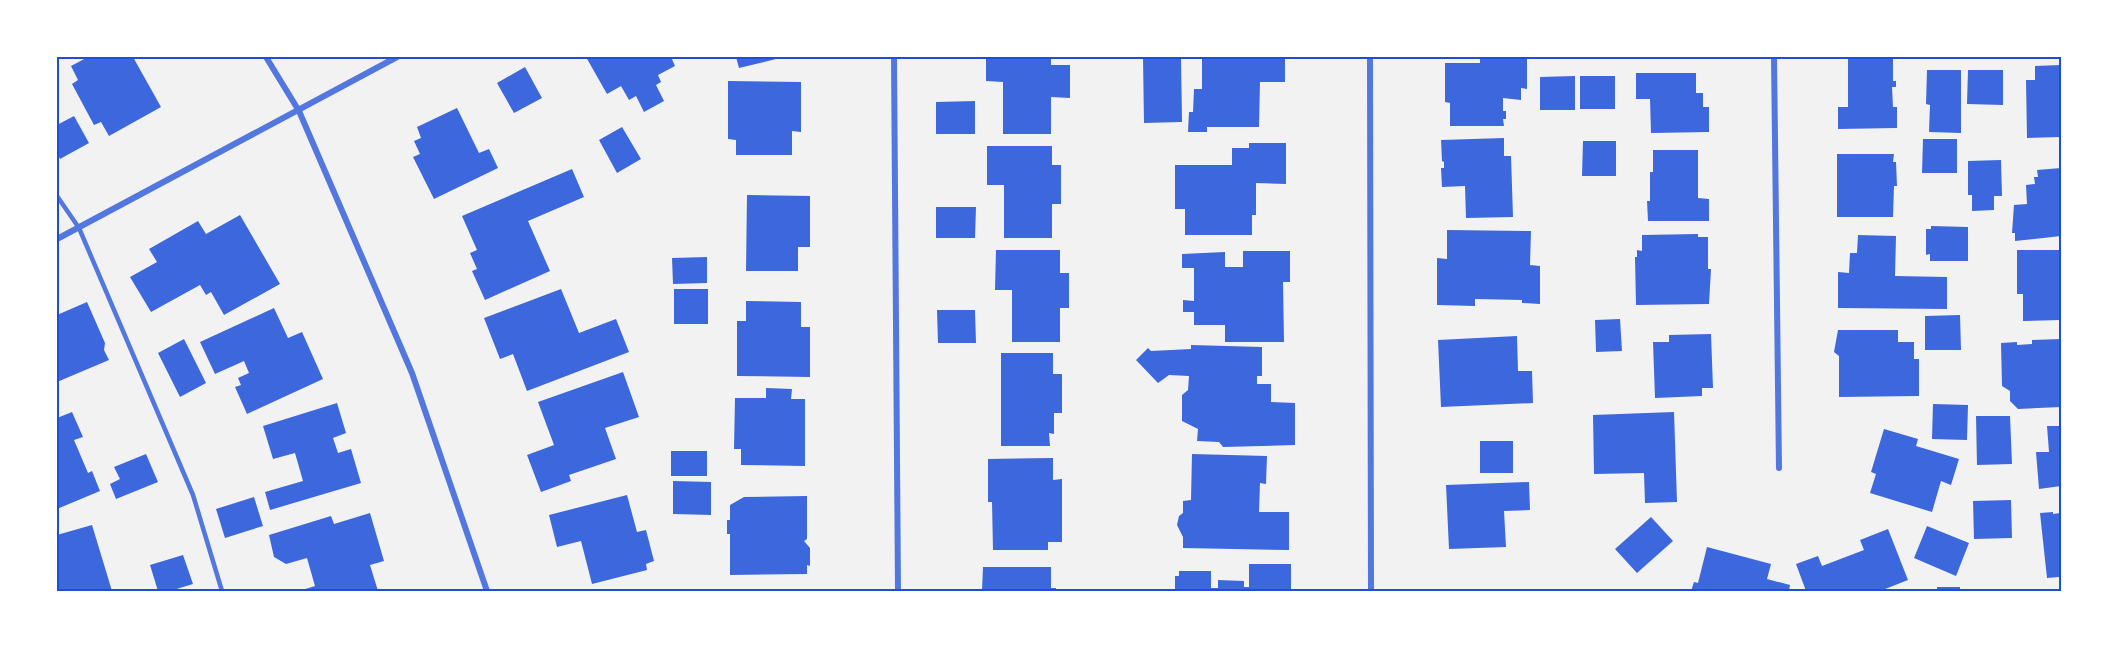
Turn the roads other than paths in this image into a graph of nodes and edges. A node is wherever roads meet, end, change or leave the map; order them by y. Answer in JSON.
{"nodes":[{"id":1,"x":266,"y":57,"type":"edge"},
{"id":2,"x":398,"y":57,"type":"edge"},
{"id":3,"x":894,"y":57,"type":"edge"},
{"id":4,"x":1370,"y":57,"type":"edge"},
{"id":5,"x":1774,"y":57,"type":"edge"},
{"id":6,"x":299,"y":111,"type":"junction"},
{"id":7,"x":57,"y":196,"type":"edge"},
{"id":8,"x":79,"y":228,"type":"junction"},
{"id":9,"x":57,"y":239,"type":"edge"},
{"id":10,"x":1779,"y":468,"type":"dead end"},
{"id":11,"x":222,"y":591,"type":"edge"},
{"id":12,"x":487,"y":591,"type":"edge"},
{"id":13,"x":898,"y":591,"type":"edge"},
{"id":14,"x":1371,"y":591,"type":"edge"}],
"edges":[{"from":1,"to":6,"type":"street"},
{"from":2,"to":6,"type":"street"},
{"from":3,"to":13,"type":"street"},
{"from":4,"to":14,"type":"street"},
{"from":5,"to":10,"type":"street"},
{"from":6,"to":8,"type":"street"},
{"from":6,"to":12,"type":"street"},
{"from":7,"to":8,"type":"lane"},
{"from":8,"to":9,"type":"street"},
{"from":8,"to":11,"type":"lane"}]}
